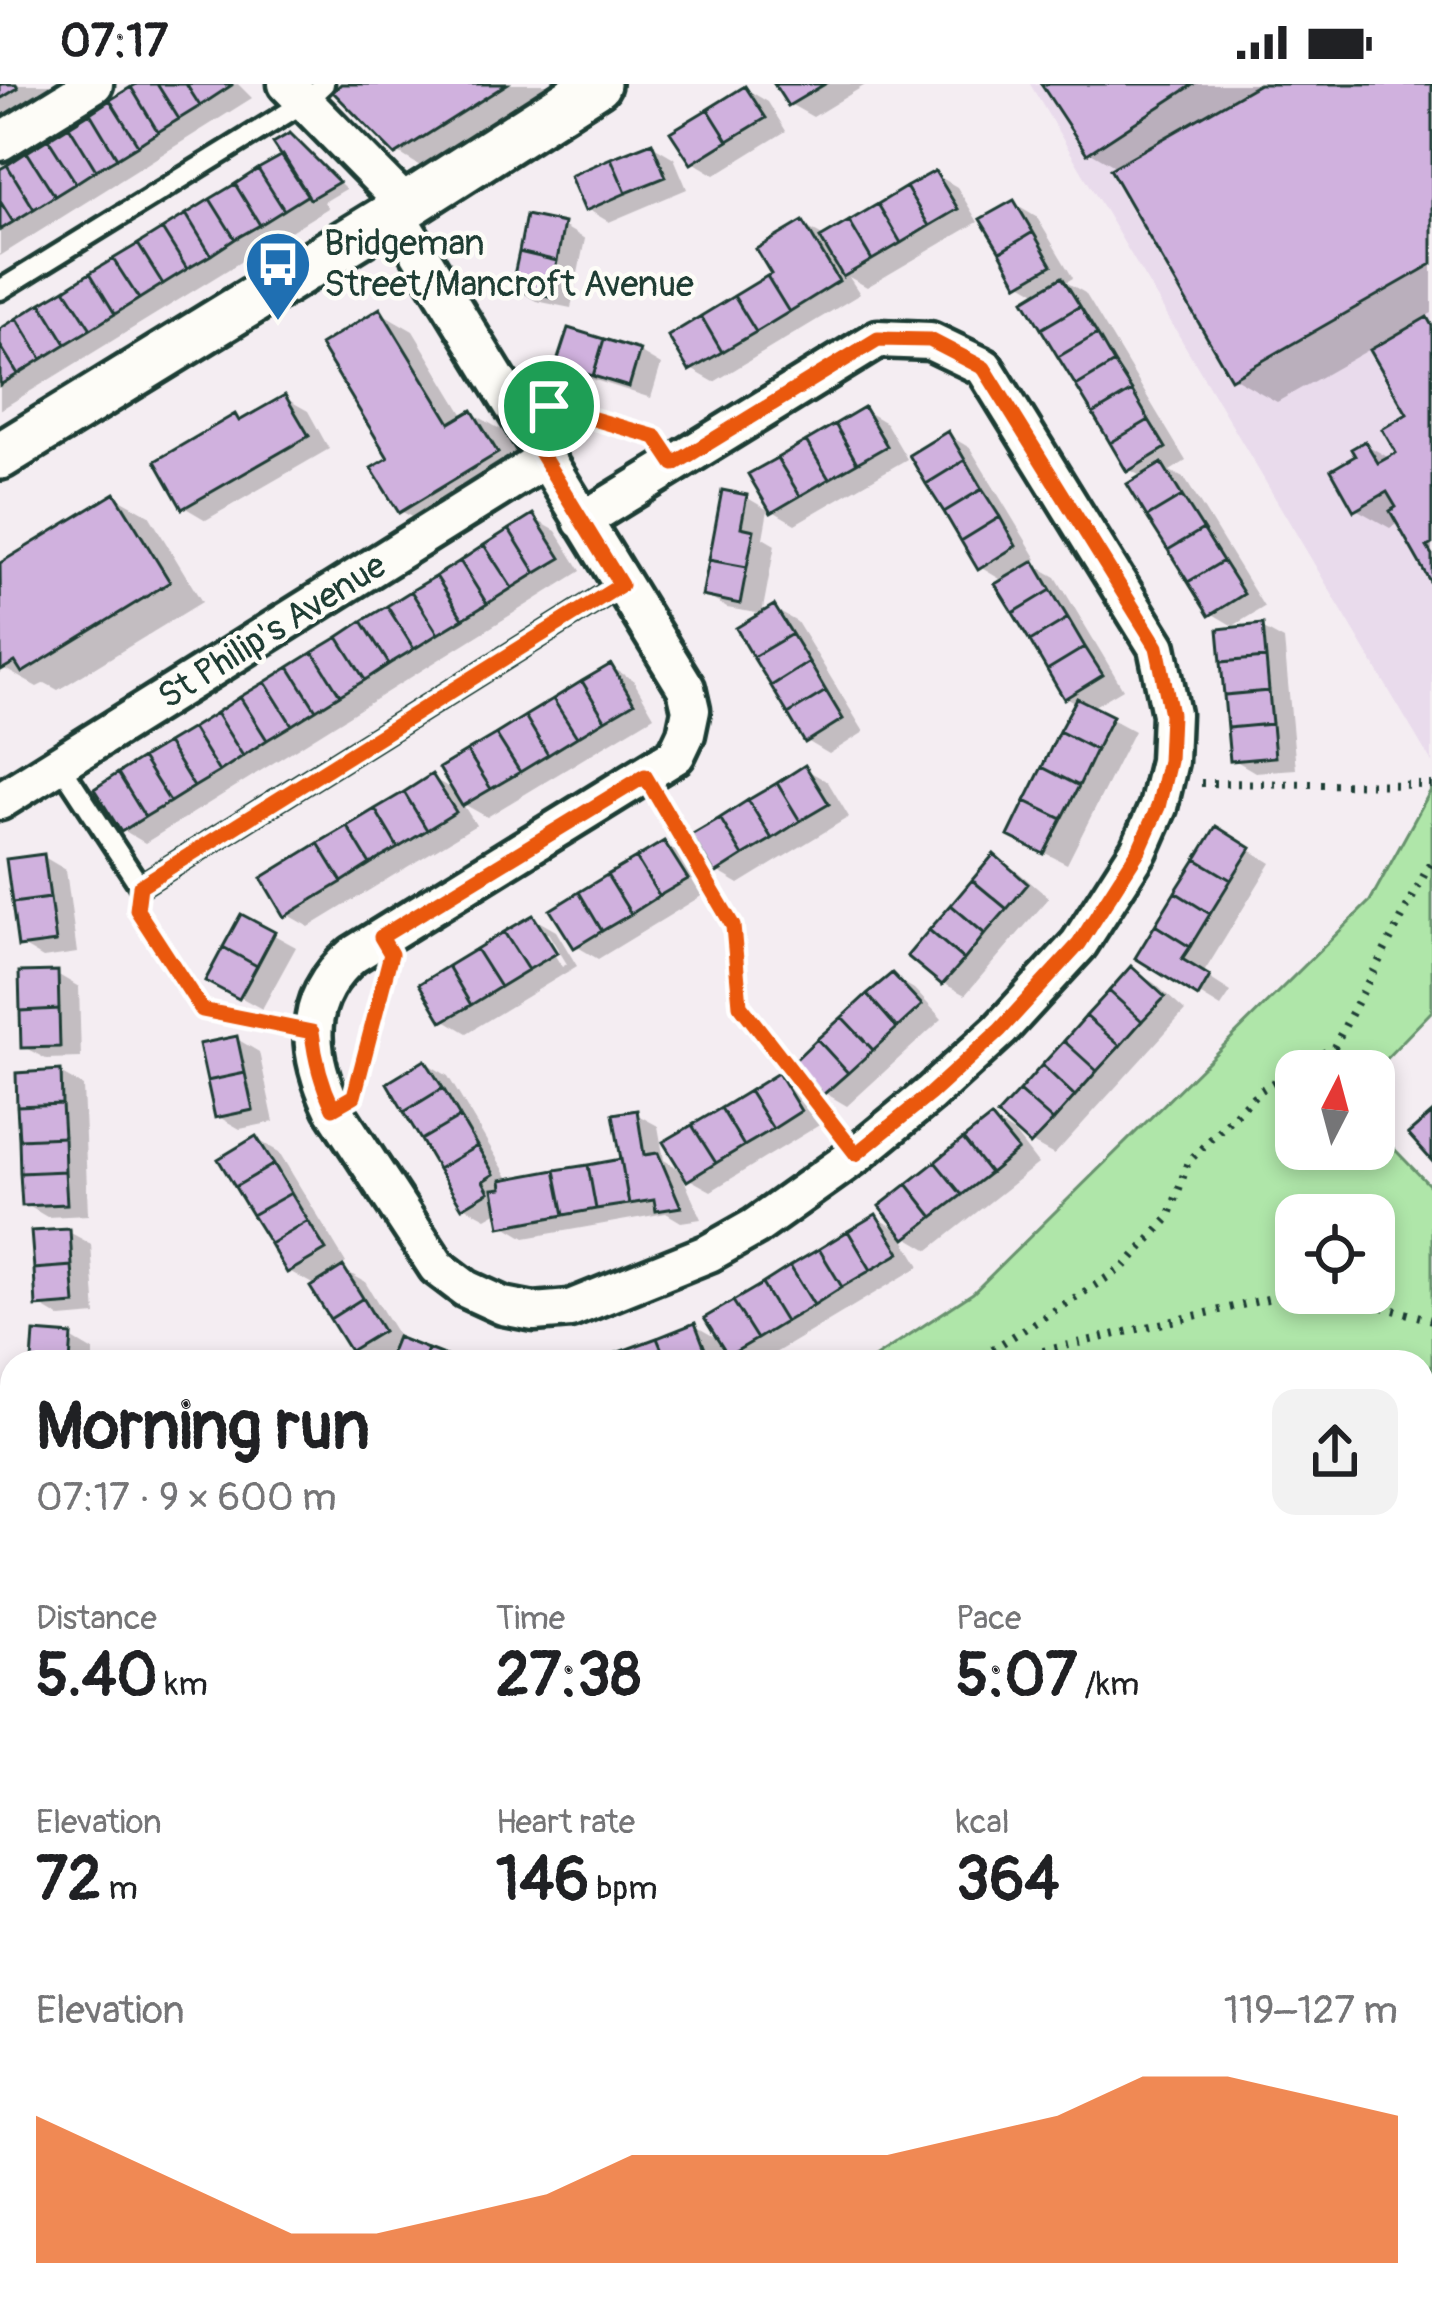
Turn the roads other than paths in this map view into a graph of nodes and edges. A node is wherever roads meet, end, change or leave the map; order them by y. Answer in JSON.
{"nodes":[{"id":1,"x":94,"y":84,"type":"edge"},
{"id":2,"x":597,"y":84,"type":"edge"},
{"id":3,"x":305,"y":90,"type":"edge"},
{"id":4,"x":0,"y":142,"type":"edge"},
{"id":5,"x":401,"y":209,"type":"junction"},
{"id":6,"x":0,"y":290,"type":"edge"},
{"id":7,"x":0,"y":456,"type":"edge"},
{"id":8,"x":544,"y":460,"type":"junction"},
{"id":9,"x":582,"y":520,"type":"junction"},
{"id":10,"x":621,"y":585,"type":"junction"},
{"id":11,"x":60,"y":764,"type":"junction"},
{"id":12,"x":0,"y":801,"type":"edge"}],
"edges":[{"from":1,"to":4,"type":"street"},
{"from":2,"to":5,"type":"street"},
{"from":3,"to":5,"type":"street"},
{"from":3,"to":6,"type":"lane"},
{"from":5,"to":7,"type":"street"},
{"from":5,"to":8,"type":"street"},
{"from":8,"to":9,"type":"street"},
{"from":8,"to":11,"type":"street","name":"St Philip's Avenue"},
{"from":9,"to":10,"type":"street"},
{"from":9,"to":10,"type":"street"},
{"from":10,"to":11,"type":"lane"},
{"from":11,"to":12,"type":"street","name":"St Philip's Avenue"}]}
